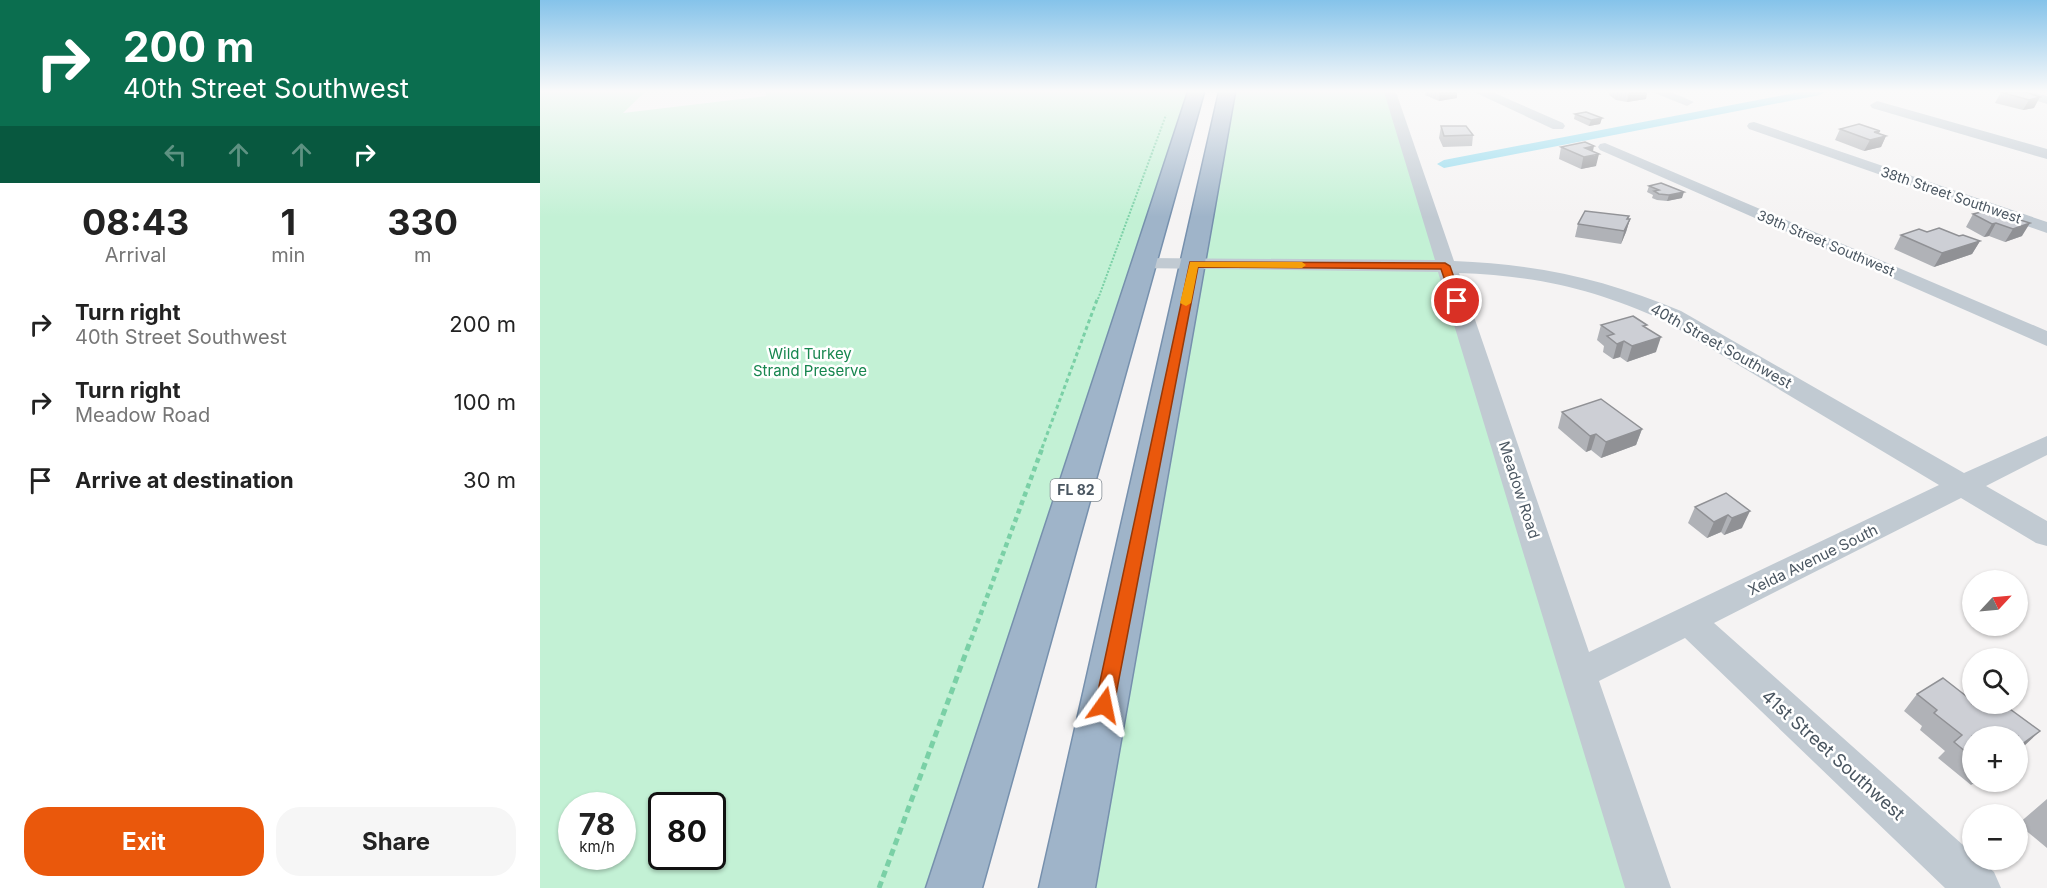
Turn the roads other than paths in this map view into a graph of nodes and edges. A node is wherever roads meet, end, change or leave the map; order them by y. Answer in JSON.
{"nodes":[{"id":1,"x":1183,"y":133,"type":"edge"},
{"id":2,"x":1219,"y":133,"type":"edge"},
{"id":3,"x":1403,"y":133,"type":"edge"},
{"id":4,"x":1775,"y":133,"type":"edge"},
{"id":5,"x":1976,"y":133,"type":"edge"},
{"id":6,"x":1605,"y":147,"type":"dead end"},
{"id":7,"x":2047,"y":154,"type":"edge"},
{"id":8,"x":2047,"y":228,"type":"edge"},
{"id":9,"x":1143,"y":264,"type":"junction"},
{"id":10,"x":1193,"y":264,"type":"junction"},
{"id":11,"x":1445,"y":266,"type":"junction"},
{"id":12,"x":2047,"y":339,"type":"edge"},
{"id":13,"x":2047,"y":444,"type":"edge"},
{"id":14,"x":1962,"y":486,"type":"junction"},
{"id":15,"x":2047,"y":535,"type":"edge"},
{"id":16,"x":1689,"y":621,"type":"junction"},
{"id":17,"x":1579,"y":674,"type":"junction"},
{"id":18,"x":954,"y":888,"type":"edge"},
{"id":19,"x":1067,"y":888,"type":"edge"},
{"id":20,"x":1648,"y":888,"type":"edge"},
{"id":21,"x":1978,"y":888,"type":"edge"}],
"edges":[{"from":1,"to":9,"type":"highway","number":"FL 82"},
{"from":2,"to":10,"type":"highway"},
{"from":3,"to":11,"type":"street","name":"Meadow Road"},
{"from":4,"to":8,"type":"street","name":"38th Street Southwest"},
{"from":5,"to":7,"type":"street"},
{"from":6,"to":12,"type":"street","name":"39th Street Southwest"},
{"from":9,"to":10,"type":"street","name":"40th Street Southwest"},
{"from":9,"to":18,"type":"highway","number":"FL 82"},
{"from":10,"to":11,"type":"street","name":"40th Street Southwest"},
{"from":10,"to":19,"type":"highway"},
{"from":11,"to":14,"type":"street","name":"40th Street Southwest"},
{"from":11,"to":17,"type":"street","name":"Meadow Road"},
{"from":13,"to":14,"type":"street","name":"Xelda Avenue South"},
{"from":14,"to":15,"type":"street","name":"40th Street Southwest"},
{"from":14,"to":16,"type":"street","name":"Xelda Avenue South"},
{"from":16,"to":17,"type":"street","name":"Xelda Avenue South"},
{"from":16,"to":21,"type":"street","name":"41st Street Southwest"},
{"from":17,"to":20,"type":"street","name":"Meadow Road"}]}
